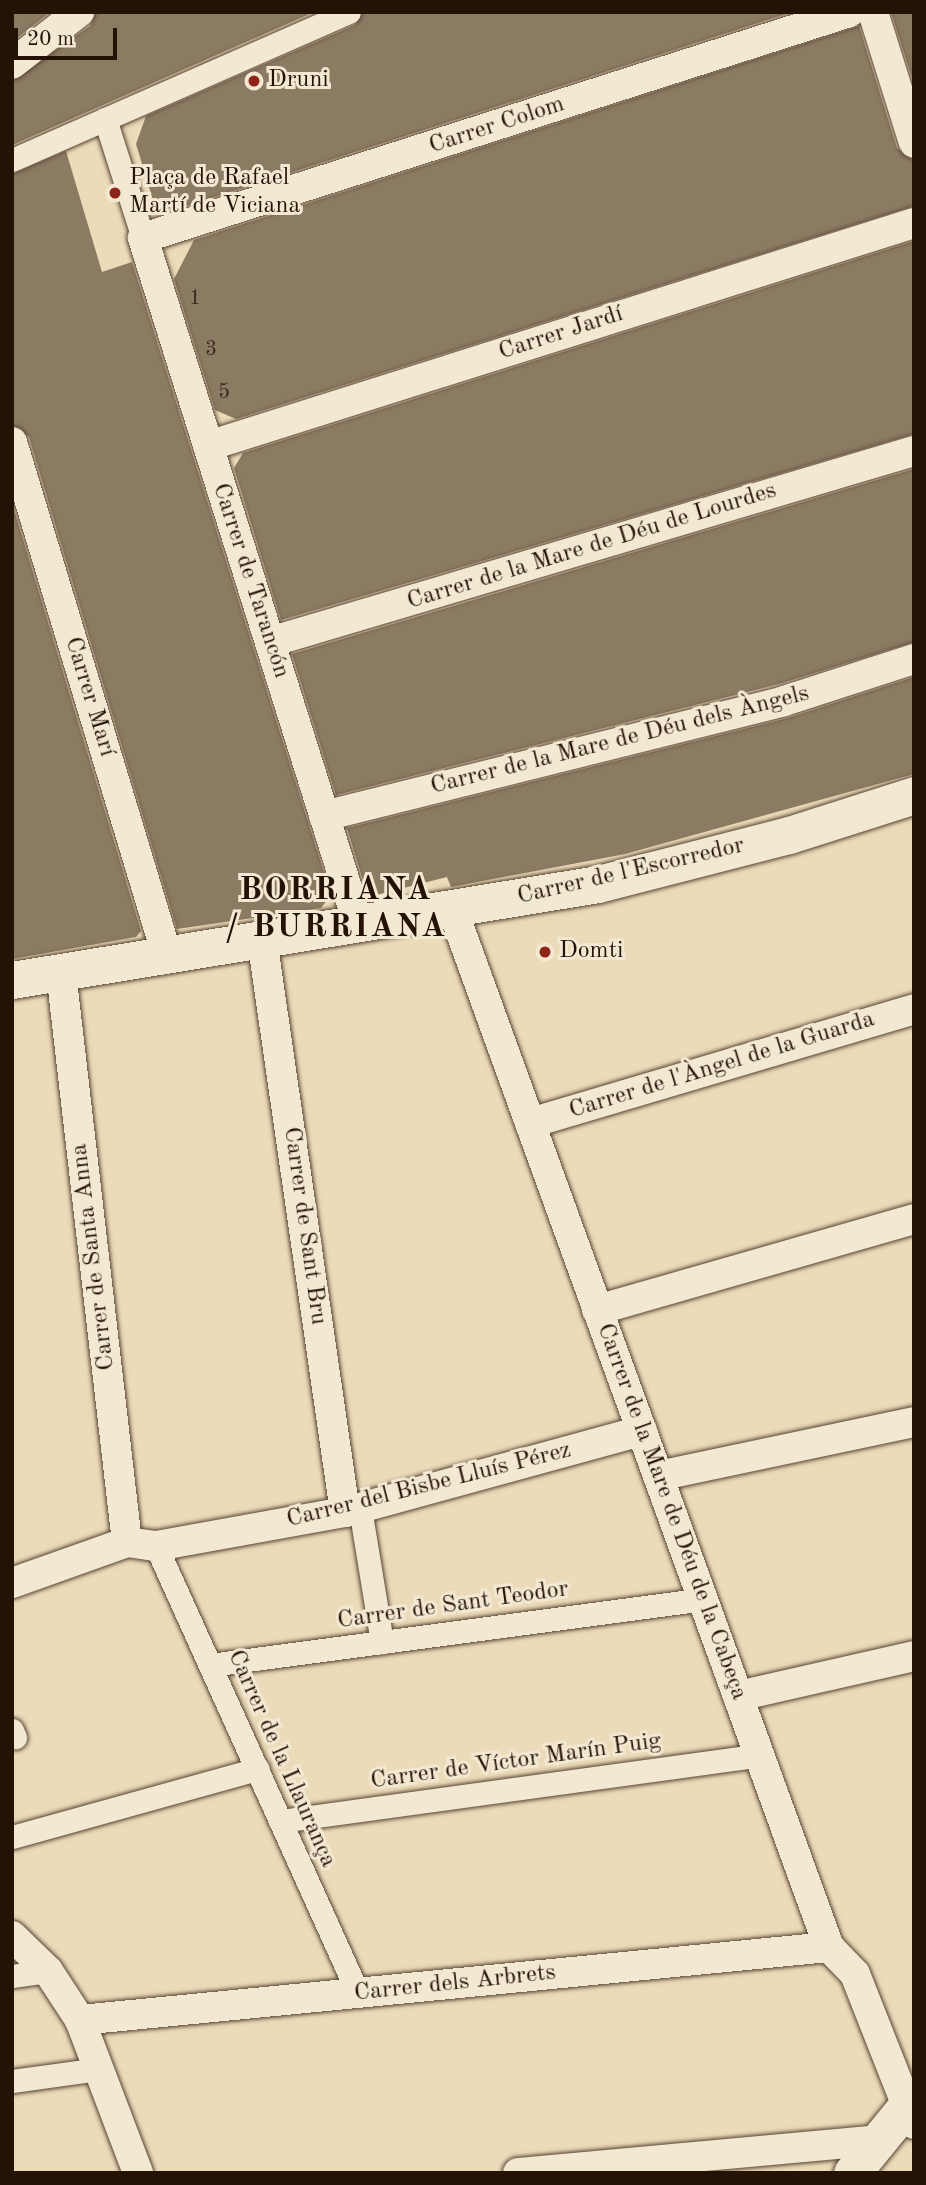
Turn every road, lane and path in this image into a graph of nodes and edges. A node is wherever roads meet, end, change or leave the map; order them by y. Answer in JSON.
{"nodes":[{"id":1,"x":79,"y":12,"type":"edge"},
{"id":2,"x":349,"y":12,"type":"edge"},
{"id":3,"x":850,"y":12,"type":"edge"},
{"id":4,"x":873,"y":12,"type":"edge"},
{"id":5,"x":12,"y":64,"type":"edge"},
{"id":6,"x":105,"y":119,"type":"junction"},
{"id":7,"x":914,"y":143,"type":"edge"},
{"id":8,"x":12,"y":160,"type":"edge"},
{"id":9,"x":914,"y":223,"type":"edge"},
{"id":10,"x":143,"y":239,"type":"junction"},
{"id":11,"x":12,"y":442,"type":"edge"},
{"id":12,"x":208,"y":446,"type":"junction"},
{"id":13,"x":914,"y":451,"type":"edge"},
{"id":14,"x":270,"y":642,"type":"junction"},
{"id":15,"x":914,"y":659,"type":"edge"},
{"id":16,"x":914,"y":795,"type":"edge"},
{"id":17,"x":324,"y":817,"type":"junction"},
{"id":18,"x":452,"y":908,"type":"junction"},
{"id":19,"x":358,"y":923,"type":"junction"},
{"id":20,"x":262,"y":939,"type":"junction"},
{"id":21,"x":166,"y":952,"type":"junction"},
{"id":22,"x":61,"y":972,"type":"junction"},
{"id":23,"x":12,"y":980,"type":"edge"},
{"id":24,"x":914,"y":1009,"type":"edge"},
{"id":25,"x":530,"y":1123,"type":"junction"},
{"id":26,"x":914,"y":1219,"type":"edge"},
{"id":27,"x":597,"y":1310,"type":"junction"},
{"id":28,"x":914,"y":1422,"type":"edge"},
{"id":29,"x":642,"y":1432,"type":"junction"},
{"id":30,"x":658,"y":1476,"type":"junction"},
{"id":31,"x":352,"y":1511,"type":"junction"},
{"id":32,"x":127,"y":1542,"type":"junction"},
{"id":33,"x":156,"y":1546,"type":"junction"},
{"id":34,"x":12,"y":1583,"type":"edge"},
{"id":35,"x":702,"y":1599,"type":"junction"},
{"id":36,"x":382,"y":1642,"type":"junction"},
{"id":37,"x":914,"y":1656,"type":"edge"},
{"id":38,"x":211,"y":1665,"type":"junction"},
{"id":39,"x":738,"y":1696,"type":"junction"},
{"id":40,"x":759,"y":1755,"type":"junction"},
{"id":41,"x":258,"y":1769,"type":"junction"},
{"id":42,"x":281,"y":1821,"type":"junction"},
{"id":43,"x":12,"y":1837,"type":"edge"},
{"id":44,"x":12,"y":1936,"type":"edge"},
{"id":45,"x":829,"y":1947,"type":"junction"},
{"id":46,"x":48,"y":1971,"type":"junction"},
{"id":47,"x":12,"y":1976,"type":"edge"},
{"id":48,"x":358,"y":1993,"type":"junction"},
{"id":49,"x":80,"y":2020,"type":"junction"},
{"id":50,"x":98,"y":2068,"type":"junction"},
{"id":51,"x":12,"y":2081,"type":"edge"},
{"id":52,"x":911,"y":2109,"type":"edge"},
{"id":53,"x":879,"y":2140,"type":"junction"},
{"id":54,"x":138,"y":2173,"type":"edge"},
{"id":55,"x":517,"y":2173,"type":"edge"},
{"id":56,"x":852,"y":2173,"type":"edge"}],
"edges":[{"from":1,"to":5,"type":"street"},
{"from":2,"to":6,"type":"street"},
{"from":3,"to":10,"type":"street","name":"Carrer Colom"},
{"from":4,"to":7,"type":"street"},
{"from":6,"to":8,"type":"street"},
{"from":6,"to":10,"type":"street"},
{"from":9,"to":12,"type":"street","name":"Carrer Jardí"},
{"from":10,"to":12,"type":"street","name":"Carrer de Tarancón"},
{"from":11,"to":21,"type":"street","name":"Carrer Marí"},
{"from":12,"to":14,"type":"street","name":"Carrer de Tarancón"},
{"from":13,"to":14,"type":"street","name":"Carrer de la Mare de Déu de Lourdes"},
{"from":14,"to":17,"type":"street","name":"Carrer de Tarancón"},
{"from":15,"to":17,"type":"street","name":"Carrer de la Mare de Déu dels Àngels"},
{"from":16,"to":18,"type":"street","name":"Carrer de l'Escorredor"},
{"from":17,"to":19,"type":"street","name":"Carrer de Tarancón"},
{"from":18,"to":19,"type":"street","name":"Carrer de l'Escorredor"},
{"from":18,"to":25,"type":"street","name":"Carrer de la Mare de Déu de la Cabeça"},
{"from":19,"to":20,"type":"street","name":"Carrer de l'Escorredor"},
{"from":20,"to":21,"type":"street","name":"Carrer de l'Escorredor"},
{"from":20,"to":31,"type":"street","name":"Carrer de Sant Bru"},
{"from":21,"to":22,"type":"street","name":"Carrer de l'Escorredor"},
{"from":22,"to":23,"type":"street","name":"Carrer de l'Escorredor"},
{"from":22,"to":32,"type":"street","name":"Carrer de Santa Anna"},
{"from":24,"to":25,"type":"street","name":"Carrer de l'Àngel de la Guarda"},
{"from":25,"to":27,"type":"street","name":"Carrer de la Mare de Déu de la Cabeça"},
{"from":26,"to":27,"type":"street"},
{"from":27,"to":29,"type":"street","name":"Carrer de la Mare de Déu de la Cabeça"},
{"from":28,"to":30,"type":"street"},
{"from":29,"to":30,"type":"street","name":"Carrer de la Mare de Déu de la Cabeça"},
{"from":29,"to":31,"type":"street","name":"Carrer del Bisbe Lluís Pérez"},
{"from":30,"to":35,"type":"street","name":"Carrer de la Mare de Déu de la Cabeça"},
{"from":31,"to":33,"type":"street","name":"Carrer del Bisbe Lluís Pérez"},
{"from":31,"to":36,"type":"street"},
{"from":32,"to":33,"type":"street","name":"Carrer del Bisbe Lluís Pérez"},
{"from":32,"to":34,"type":"street","name":"Carrer del Bisbe Lluís Pérez"},
{"from":33,"to":38,"type":"street","name":"Carrer de la Llaurança"},
{"from":35,"to":36,"type":"street","name":"Carrer de Sant Teodor"},
{"from":35,"to":39,"type":"street","name":"Carrer de la Mare de Déu de la Cabeça"},
{"from":36,"to":38,"type":"street","name":"Carrer de Sant Teodor"},
{"from":37,"to":39,"type":"street"},
{"from":38,"to":41,"type":"street","name":"Carrer de la Llaurança"},
{"from":39,"to":40,"type":"street","name":"Carrer de la Mare de Déu de la Cabeça"},
{"from":40,"to":42,"type":"street","name":"Carrer de Víctor Marín Puig"},
{"from":40,"to":45,"type":"street","name":"Carrer de la Mare de Déu de la Cabeça"},
{"from":41,"to":42,"type":"street","name":"Carrer de la Llaurança"},
{"from":41,"to":43,"type":"street"},
{"from":42,"to":48,"type":"street","name":"Carrer de la Llaurança"},
{"from":44,"to":46,"type":"street"},
{"from":45,"to":48,"type":"street","name":"Carrer dels Arbrets"},
{"from":45,"to":52,"type":"street","name":"Carrer de la Mare de Déu de la Cabeça"},
{"from":46,"to":47,"type":"street"},
{"from":46,"to":49,"type":"street"},
{"from":48,"to":49,"type":"street","name":"Carrer dels Arbrets"},
{"from":49,"to":50,"type":"street"},
{"from":50,"to":51,"type":"street"},
{"from":50,"to":54,"type":"street"},
{"from":52,"to":53,"type":"street"},
{"from":53,"to":55,"type":"street"},
{"from":53,"to":56,"type":"street"}]}
